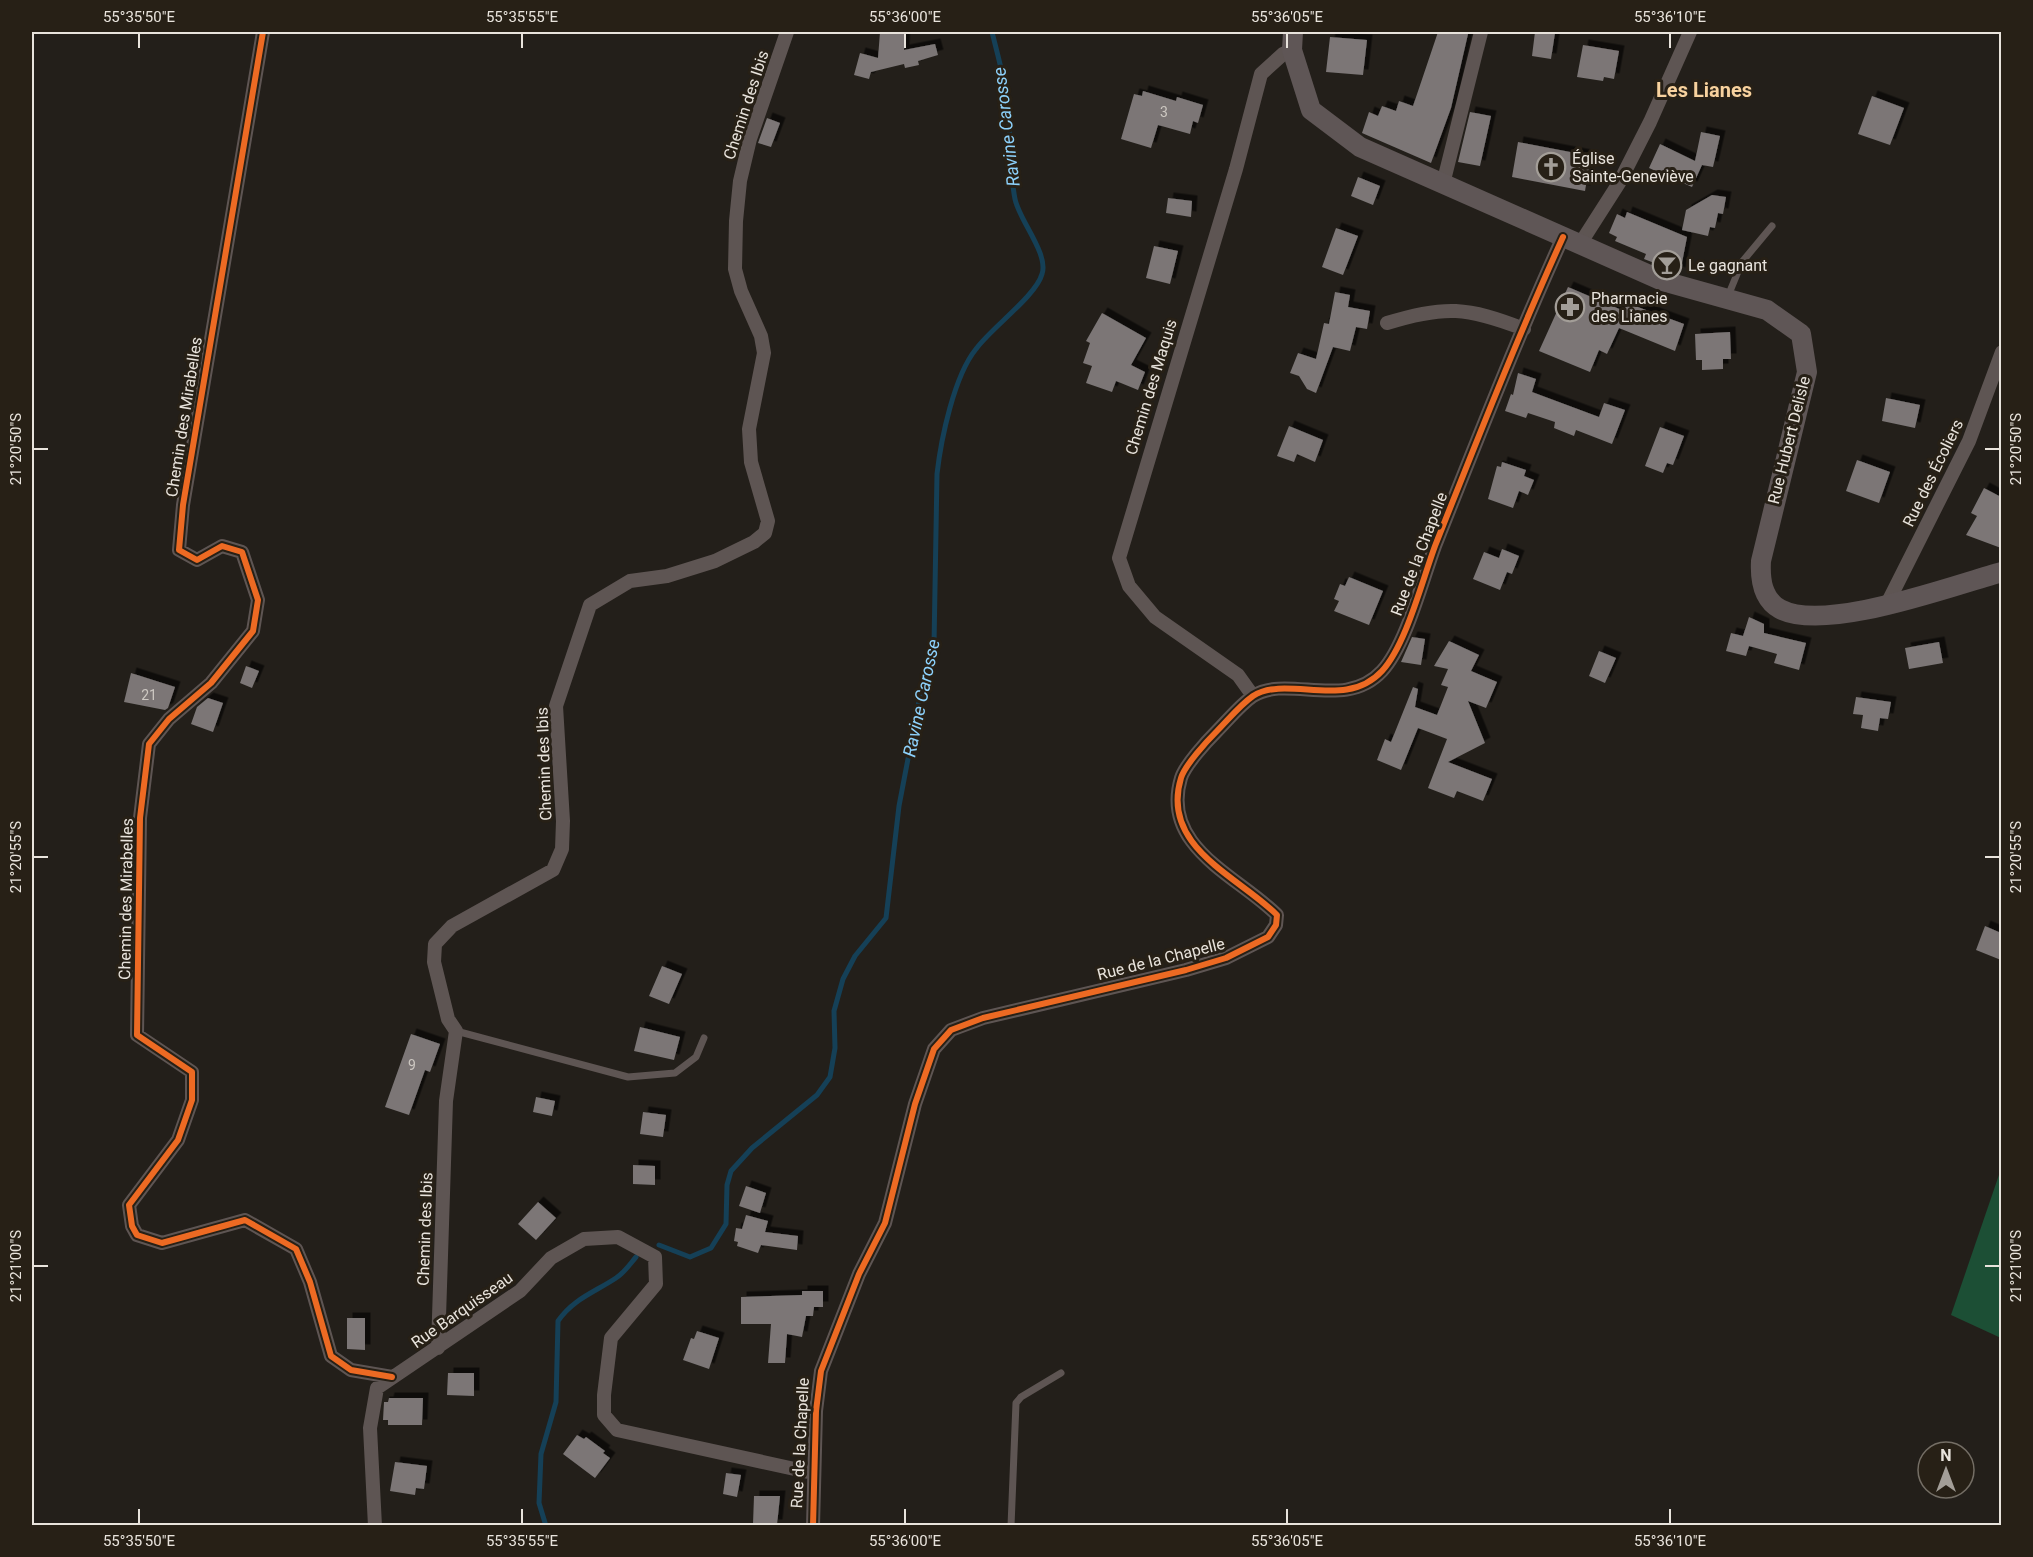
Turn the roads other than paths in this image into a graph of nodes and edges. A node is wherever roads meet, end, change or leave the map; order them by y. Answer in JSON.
{"nodes":[{"id":1,"x":263,"y":32,"type":"edge"},
{"id":2,"x":787,"y":32,"type":"edge"},
{"id":3,"x":1481,"y":32,"type":"edge"},
{"id":4,"x":1690,"y":32,"type":"edge"},
{"id":5,"x":1293,"y":41,"type":"edge"},
{"id":6,"x":1443,"y":184,"type":"junction"},
{"id":7,"x":1772,"y":226,"type":"dead end"},
{"id":8,"x":1572,"y":241,"type":"junction"},
{"id":9,"x":1727,"y":299,"type":"junction"},
{"id":10,"x":1387,"y":323,"type":"dead end"},
{"id":11,"x":1524,"y":328,"type":"junction"},
{"id":12,"x":2001,"y":352,"type":"edge"},
{"id":13,"x":2001,"y":572,"type":"edge"},
{"id":14,"x":1887,"y":604,"type":"junction"},
{"id":15,"x":1253,"y":696,"type":"junction"},
{"id":16,"x":456,"y":1031,"type":"junction"},
{"id":17,"x":704,"y":1038,"type":"dead end"},
{"id":18,"x":438,"y":1348,"type":"junction"},
{"id":19,"x":1061,"y":1373,"type":"dead end"},
{"id":20,"x":392,"y":1377,"type":"junction"},
{"id":21,"x":813,"y":1473,"type":"junction"},
{"id":22,"x":375,"y":1526,"type":"edge"},
{"id":23,"x":813,"y":1526,"type":"edge"},
{"id":24,"x":1011,"y":1526,"type":"edge"}],
"edges":[{"from":1,"to":20,"type":"street","name":"Chemin des Mirabelles"},
{"from":2,"to":16,"type":"street","name":"Chemin des Ibis"},
{"from":3,"to":6,"type":"street"},
{"from":4,"to":8,"type":"street","name":"Rue de la Chapelle"},
{"from":5,"to":6,"type":"main road","name":"Rue Hubert Delisle"},
{"from":5,"to":15,"type":"street","name":"Chemin des Maquis"},
{"from":6,"to":8,"type":"main road","name":"Rue Hubert Delisle"},
{"from":7,"to":9,"type":"lane"},
{"from":8,"to":9,"type":"main road","name":"Rue Hubert Delisle"},
{"from":8,"to":11,"type":"street","name":"Rue de la Chapelle"},
{"from":9,"to":14,"type":"main road","name":"Rue Hubert Delisle"},
{"from":10,"to":11,"type":"street"},
{"from":11,"to":15,"type":"street","name":"Rue de la Chapelle"},
{"from":12,"to":14,"type":"street","name":"Rue des Écoliers"},
{"from":13,"to":14,"type":"main road","name":"Rue Hubert Delisle"},
{"from":15,"to":21,"type":"street","name":"Rue de la Chapelle"},
{"from":16,"to":17,"type":"lane"},
{"from":16,"to":18,"type":"street","name":"Chemin des Ibis"},
{"from":18,"to":20,"type":"street","name":"Rue Barquisseau"},
{"from":18,"to":21,"type":"street","name":"Rue Barquisseau"},
{"from":19,"to":24,"type":"lane"},
{"from":20,"to":22,"type":"street","name":"Rue Barquisseau"},
{"from":21,"to":23,"type":"street","name":"Rue de la Chapelle"}]}
